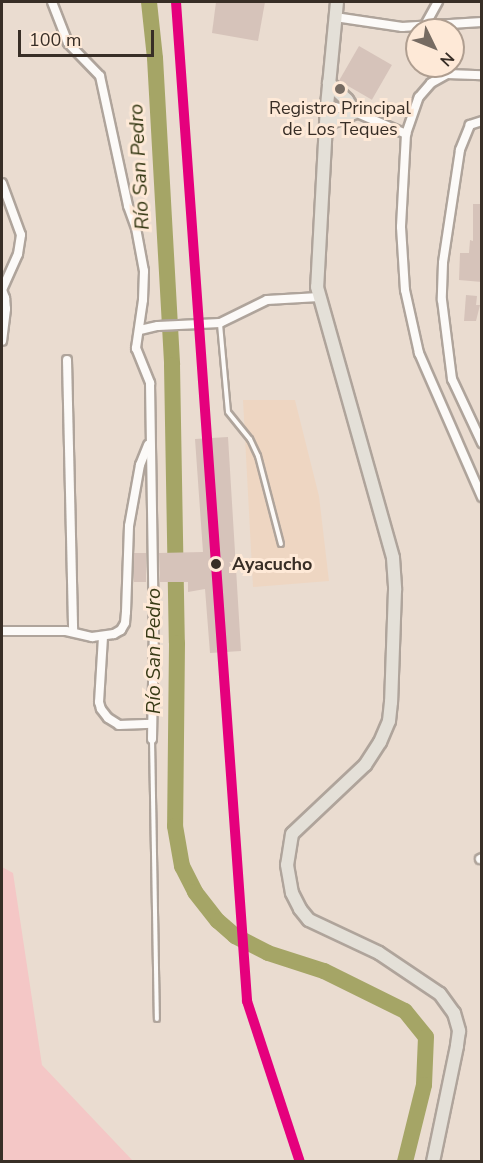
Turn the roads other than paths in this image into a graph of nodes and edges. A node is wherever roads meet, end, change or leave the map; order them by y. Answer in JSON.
{"nodes":[{"id":1,"x":52,"y":2,"type":"edge"},
{"id":2,"x":337,"y":2,"type":"edge"},
{"id":3,"x":438,"y":2,"type":"edge"},
{"id":4,"x":335,"y":17,"type":"junction"},
{"id":5,"x":429,"y":18,"type":"edge"},
{"id":6,"x":482,"y":22,"type":"edge"},
{"id":7,"x":465,"y":23,"type":"edge"},
{"id":8,"x":405,"y":27,"type":"edge"},
{"id":9,"x":482,"y":75,"type":"edge"},
{"id":10,"x":329,"y":83,"type":"junction"},
{"id":11,"x":327,"y":105,"type":"junction"},
{"id":12,"x":355,"y":112,"type":"junction"},
{"id":13,"x":482,"y":121,"type":"edge"},
{"id":14,"x":326,"y":124,"type":"junction"},
{"id":15,"x":406,"y":134,"type":"junction"},
{"id":16,"x":2,"y":183,"type":"edge"},
{"id":17,"x":2,"y":290,"type":"edge"},
{"id":18,"x":319,"y":297,"type":"junction"},
{"id":19,"x":220,"y":323,"type":"junction"},
{"id":20,"x":140,"y":330,"type":"junction"},
{"id":21,"x":2,"y":341,"type":"edge"},
{"id":22,"x":67,"y":360,"type":"dead end"},
{"id":23,"x":150,"y":442,"type":"junction"},
{"id":24,"x":482,"y":443,"type":"edge"},
{"id":25,"x":482,"y":497,"type":"edge"},
{"id":26,"x":281,"y":544,"type":"dead end"},
{"id":27,"x":2,"y":632,"type":"edge"},
{"id":28,"x":73,"y":632,"type":"junction"},
{"id":29,"x":103,"y":637,"type":"junction"},
{"id":30,"x":152,"y":724,"type":"junction"},
{"id":31,"x":152,"y":740,"type":"joint"},
{"id":32,"x":158,"y":1019,"type":"dead end"},
{"id":33,"x":433,"y":1161,"type":"edge"}],
"edges":[{"from":1,"to":20,"type":"street"},
{"from":2,"to":4,"type":"main road"},
{"from":3,"to":5,"type":"street"},
{"from":4,"to":8,"type":"street"},
{"from":4,"to":10,"type":"main road"},
{"from":6,"to":7,"type":"street"},
{"from":9,"to":15,"type":"street"},
{"from":10,"to":11,"type":"main road"},
{"from":10,"to":12,"type":"main road"},
{"from":11,"to":12,"type":"street"},
{"from":11,"to":14,"type":"main road"},
{"from":12,"to":14,"type":"main road"},
{"from":12,"to":15,"type":"street"},
{"from":13,"to":24,"type":"street"},
{"from":14,"to":18,"type":"main road"},
{"from":15,"to":25,"type":"street"},
{"from":16,"to":17,"type":"street"},
{"from":17,"to":21,"type":"street"},
{"from":18,"to":19,"type":"street"},
{"from":18,"to":33,"type":"main road"},
{"from":19,"to":20,"type":"street"},
{"from":19,"to":26,"type":"lane"},
{"from":20,"to":23,"type":"street"},
{"from":22,"to":28,"type":"street"},
{"from":23,"to":29,"type":"street"},
{"from":23,"to":30,"type":"street"},
{"from":27,"to":28,"type":"street"},
{"from":28,"to":29,"type":"street"},
{"from":29,"to":30,"type":"street"},
{"from":30,"to":31,"type":"street"},
{"from":31,"to":32,"type":"lane"}]}
